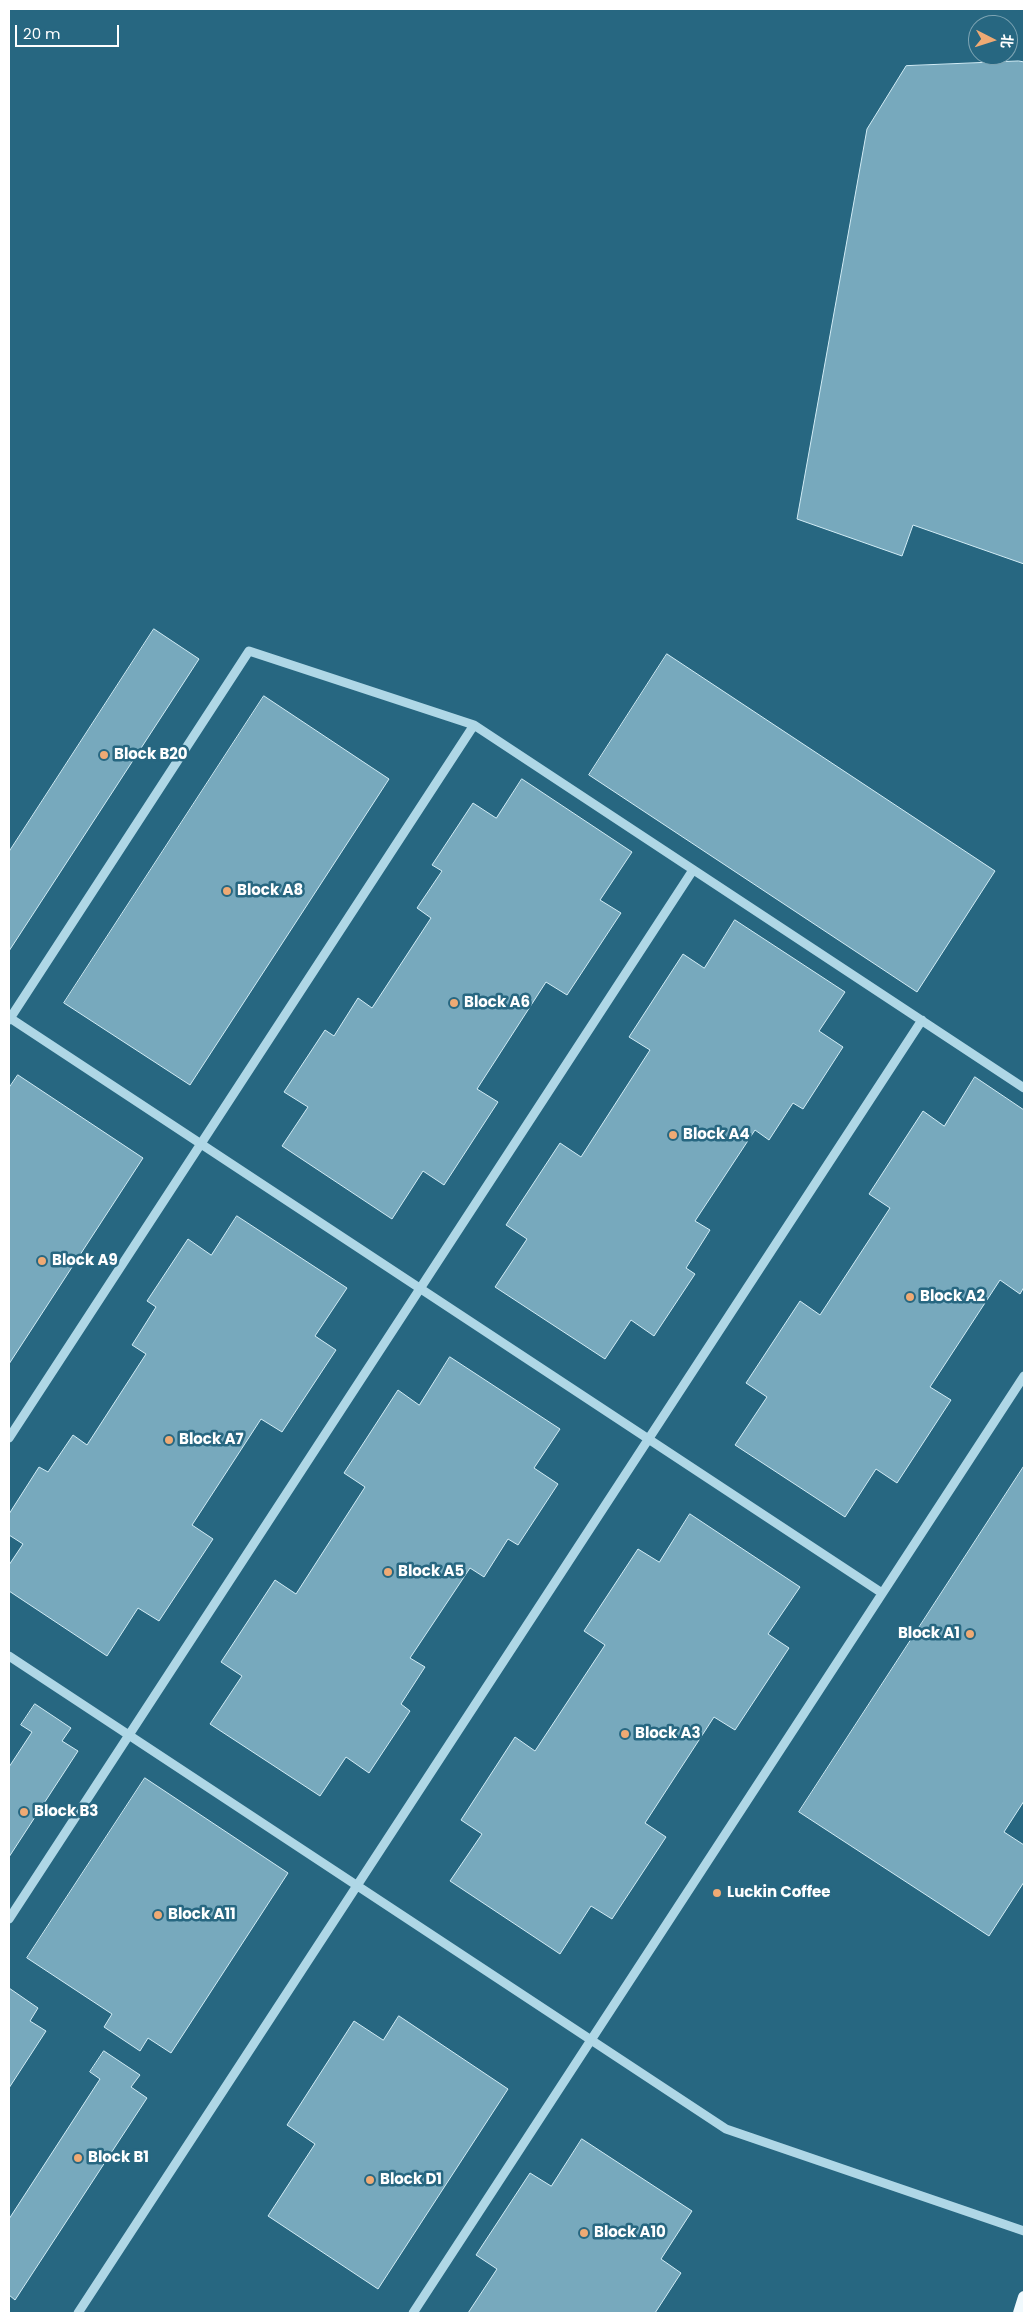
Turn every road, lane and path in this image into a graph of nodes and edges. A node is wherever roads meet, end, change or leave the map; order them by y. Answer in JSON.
{"nodes":[{"id":1,"x":474,"y":725,"type":"junction"},
{"id":2,"x":693,"y":870,"type":"junction"},
{"id":3,"x":9,"y":1019,"type":"edge"},
{"id":4,"x":922,"y":1020,"type":"junction"},
{"id":5,"x":1024,"y":1088,"type":"edge"},
{"id":6,"x":201,"y":1144,"type":"junction"},
{"id":7,"x":420,"y":1289,"type":"junction"},
{"id":8,"x":1024,"y":1376,"type":"edge"},
{"id":9,"x":9,"y":1438,"type":"edge"},
{"id":10,"x":648,"y":1439,"type":"junction"},
{"id":11,"x":882,"y":1593,"type":"junction"},
{"id":12,"x":9,"y":1656,"type":"edge"},
{"id":13,"x":129,"y":1735,"type":"junction"},
{"id":14,"x":357,"y":1885,"type":"junction"},
{"id":15,"x":9,"y":1919,"type":"edge"},
{"id":16,"x":591,"y":2040,"type":"junction"},
{"id":17,"x":1024,"y":2231,"type":"edge"},
{"id":18,"x":1024,"y":2298,"type":"edge"},
{"id":19,"x":78,"y":2313,"type":"edge"},
{"id":20,"x":413,"y":2313,"type":"edge"},
{"id":21,"x":1019,"y":2313,"type":"edge"}],
"edges":[{"from":1,"to":2,"type":"lane"},
{"from":1,"to":3,"type":"lane"},
{"from":1,"to":6,"type":"lane"},
{"from":2,"to":4,"type":"lane"},
{"from":2,"to":7,"type":"lane"},
{"from":3,"to":6,"type":"lane"},
{"from":4,"to":5,"type":"lane"},
{"from":4,"to":10,"type":"lane"},
{"from":6,"to":7,"type":"lane"},
{"from":6,"to":9,"type":"lane"},
{"from":7,"to":10,"type":"lane"},
{"from":7,"to":13,"type":"lane"},
{"from":8,"to":11,"type":"lane"},
{"from":10,"to":11,"type":"lane"},
{"from":10,"to":14,"type":"lane"},
{"from":11,"to":16,"type":"lane"},
{"from":12,"to":13,"type":"lane"},
{"from":13,"to":14,"type":"lane"},
{"from":13,"to":15,"type":"lane"},
{"from":14,"to":16,"type":"lane"},
{"from":14,"to":19,"type":"lane"},
{"from":16,"to":17,"type":"lane"},
{"from":16,"to":20,"type":"lane"},
{"from":18,"to":21,"type":"main road"}]}
